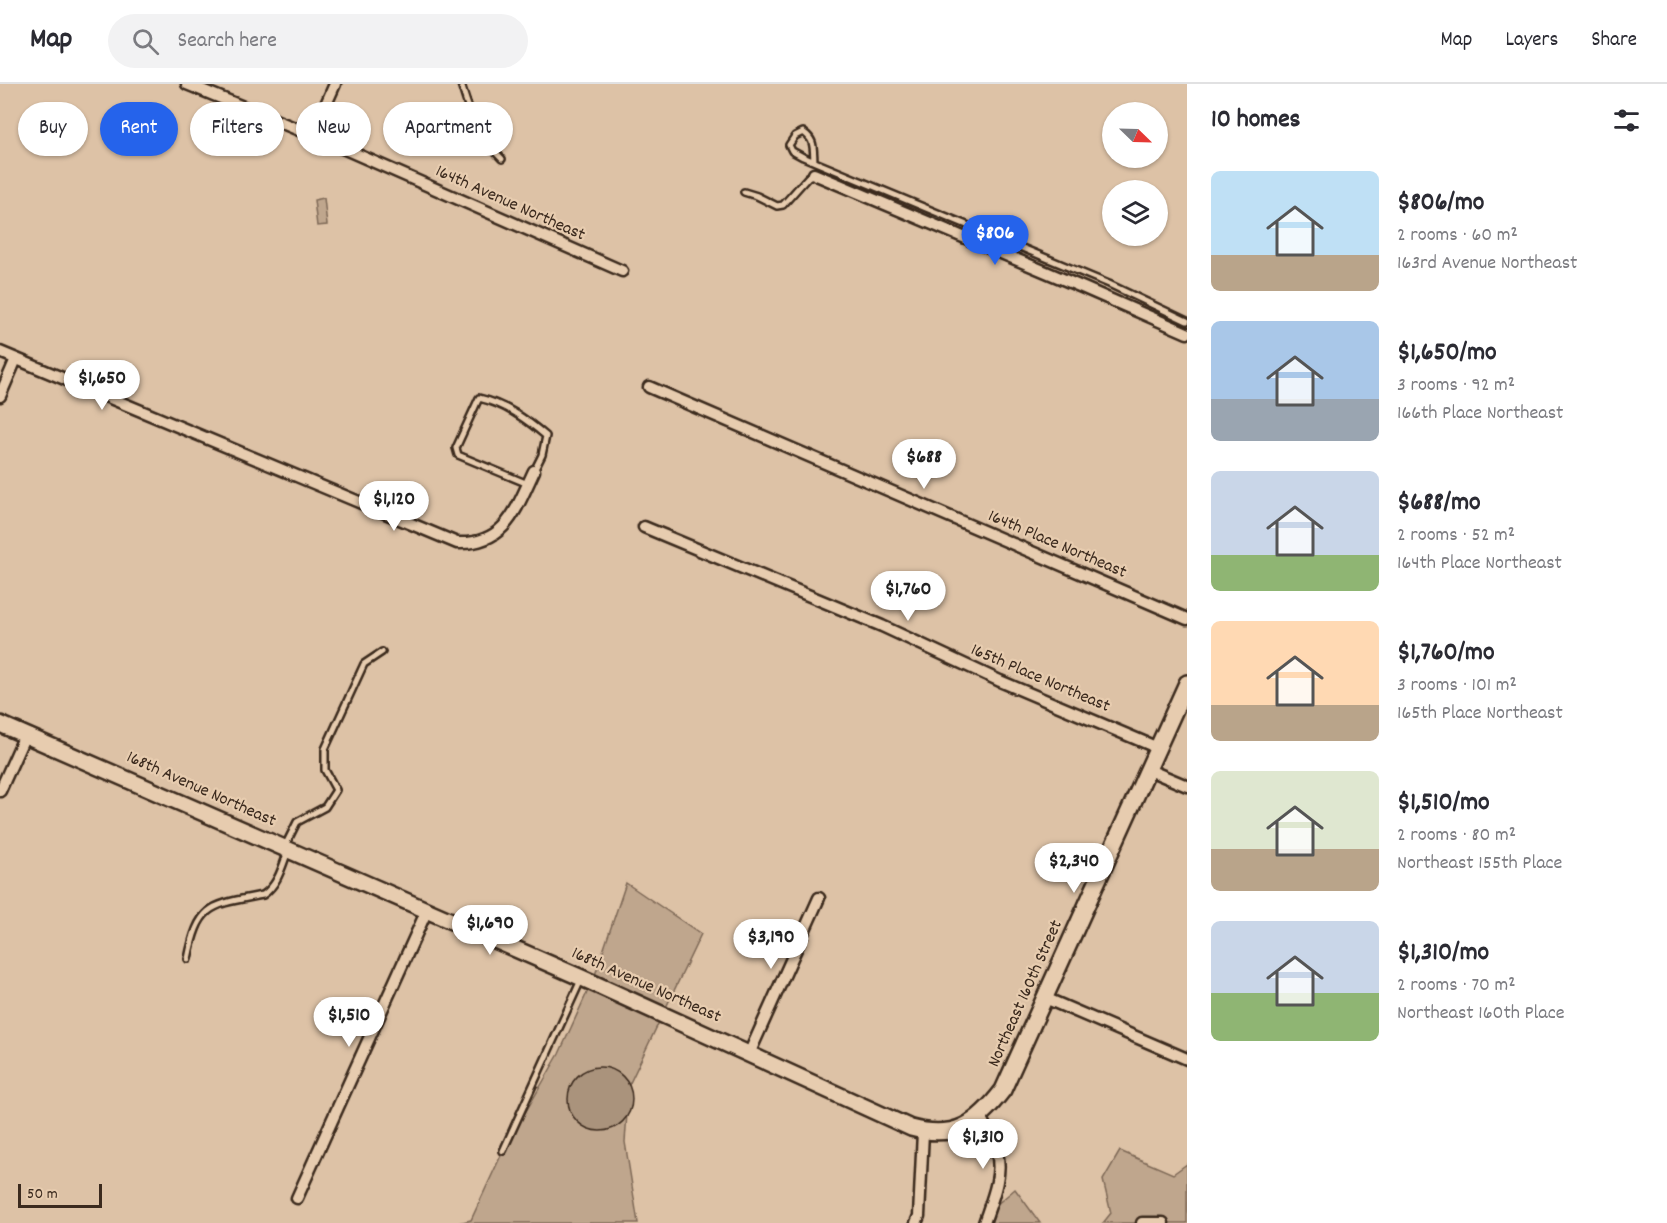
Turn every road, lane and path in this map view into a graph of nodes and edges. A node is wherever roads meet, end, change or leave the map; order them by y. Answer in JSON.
{"nodes":[{"id":1,"x":187,"y":84,"type":"edge"},
{"id":2,"x":335,"y":84,"type":"edge"},
{"id":3,"x":461,"y":84,"type":"edge"},
{"id":4,"x":327,"y":102,"type":"edge"},
{"id":5,"x":296,"y":129,"type":"edge"},
{"id":6,"x":358,"y":156,"type":"edge"},
{"id":7,"x":502,"y":159,"type":"dead end"},
{"id":8,"x":814,"y":161,"type":"junction"},
{"id":9,"x":814,"y":174,"type":"joint"},
{"id":10,"x":744,"y":192,"type":"dead end"},
{"id":11,"x":621,"y":271,"type":"dead end"},
{"id":12,"x":1187,"y":321,"type":"edge"},
{"id":13,"x":1187,"y":333,"type":"edge"},
{"id":14,"x":0,"y":352,"type":"edge"},
{"id":15,"x":16,"y":359,"type":"junction"},
{"id":16,"x":649,"y":387,"type":"dead end"},
{"id":17,"x":0,"y":396,"type":"edge"},
{"id":18,"x":534,"y":471,"type":"joint"},
{"id":19,"x":528,"y":484,"type":"junction"},
{"id":20,"x":644,"y":527,"type":"dead end"},
{"id":21,"x":1187,"y":619,"type":"edge"},
{"id":22,"x":382,"y":652,"type":"dead end"},
{"id":23,"x":1187,"y":684,"type":"edge"},
{"id":24,"x":0,"y":723,"type":"edge"},
{"id":25,"x":25,"y":735,"type":"junction"},
{"id":26,"x":1158,"y":748,"type":"junction"},
{"id":27,"x":1149,"y":770,"type":"junction"},
{"id":28,"x":1187,"y":786,"type":"edge"},
{"id":29,"x":0,"y":791,"type":"edge"},
{"id":30,"x":287,"y":849,"type":"junction"},
{"id":31,"x":819,"y":898,"type":"dead end"},
{"id":32,"x":427,"y":910,"type":"junction"},
{"id":33,"x":188,"y":958,"type":"dead end"},
{"id":34,"x":582,"y":978,"type":"junction"},
{"id":35,"x":1045,"y":998,"type":"junction"},
{"id":36,"x":749,"y":1054,"type":"junction"},
{"id":37,"x":1187,"y":1059,"type":"edge"},
{"id":38,"x":981,"y":1118,"type":"junction"},
{"id":39,"x":923,"y":1132,"type":"junction"},
{"id":40,"x":503,"y":1151,"type":"dead end"},
{"id":41,"x":297,"y":1198,"type":"dead end"},
{"id":42,"x":916,"y":1223,"type":"edge"},
{"id":43,"x":984,"y":1223,"type":"edge"},
{"id":44,"x":1142,"y":1223,"type":"edge"},
{"id":45,"x":1163,"y":1223,"type":"edge"}],
"edges":[{"from":1,"to":5,"type":"street","name":"164th Avenue Northeast"},
{"from":2,"to":4,"type":"street"},
{"from":3,"to":7,"type":"lane"},
{"from":6,"to":11,"type":"street","name":"164th Avenue Northeast"},
{"from":8,"to":8,"type":"lane"},
{"from":8,"to":12,"type":"lane"},
{"from":9,"to":10,"type":"lane"},
{"from":9,"to":13,"type":"street"},
{"from":14,"to":15,"type":"street"},
{"from":15,"to":17,"type":"street"},
{"from":15,"to":19,"type":"street"},
{"from":16,"to":21,"type":"street","name":"164th Place Northeast"},
{"from":18,"to":19,"type":"street"},
{"from":18,"to":19,"type":"lane"},
{"from":20,"to":26,"type":"street","name":"165th Place Northeast"},
{"from":22,"to":30,"type":"lane"},
{"from":23,"to":26,"type":"street","name":"Northeast 160th Street"},
{"from":24,"to":25,"type":"street","name":"168th Avenue Northeast"},
{"from":25,"to":29,"type":"street"},
{"from":25,"to":30,"type":"street","name":"168th Avenue Northeast"},
{"from":26,"to":27,"type":"street","name":"Northeast 160th Street"},
{"from":27,"to":28,"type":"street"},
{"from":27,"to":35,"type":"street","name":"Northeast 160th Street"},
{"from":30,"to":32,"type":"street","name":"168th Avenue Northeast"},
{"from":30,"to":33,"type":"lane"},
{"from":31,"to":36,"type":"street"},
{"from":32,"to":34,"type":"street","name":"168th Avenue Northeast"},
{"from":32,"to":41,"type":"street"},
{"from":34,"to":36,"type":"street","name":"168th Avenue Northeast"},
{"from":34,"to":40,"type":"lane"},
{"from":35,"to":37,"type":"street"},
{"from":35,"to":38,"type":"street","name":"Northeast 160th Street"},
{"from":36,"to":39,"type":"street","name":"168th Avenue Northeast"},
{"from":38,"to":39,"type":"street","name":"168th Avenue Northeast"},
{"from":38,"to":43,"type":"street"},
{"from":39,"to":42,"type":"street"},
{"from":44,"to":45,"type":"street"}]}
